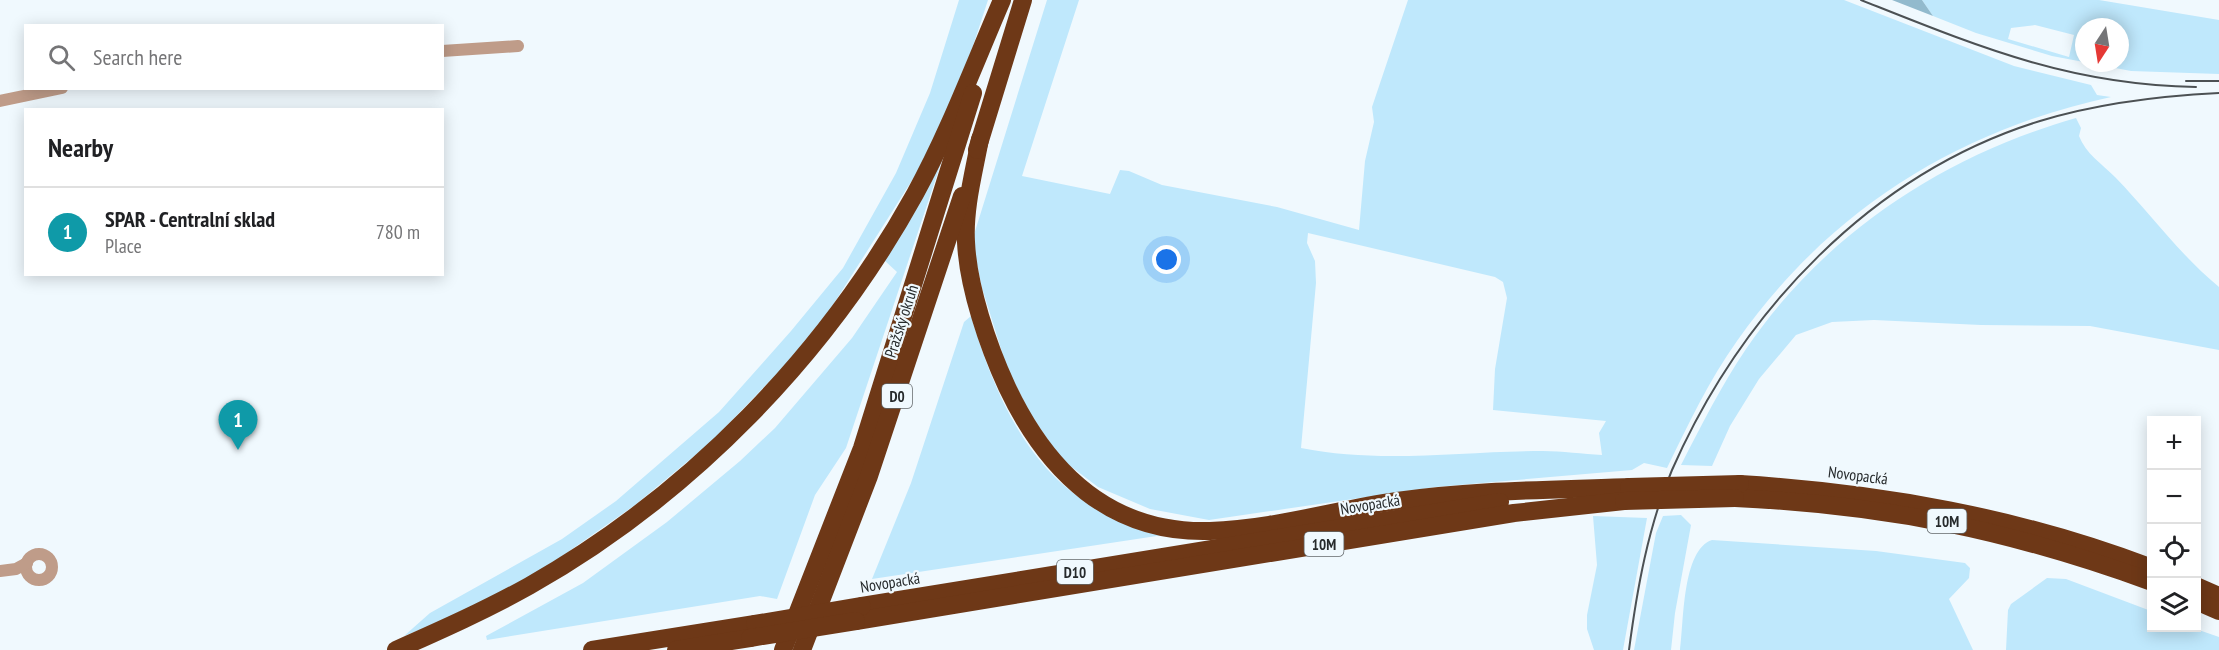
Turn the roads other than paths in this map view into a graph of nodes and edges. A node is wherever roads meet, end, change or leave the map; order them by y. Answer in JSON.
{"nodes":[{"id":1,"x":1002,"y":0,"type":"edge"},
{"id":2,"x":1023,"y":0,"type":"edge"},
{"id":3,"x":518,"y":46,"type":"dead end"},
{"id":4,"x":444,"y":51,"type":"edge"},
{"id":5,"x":52,"y":90,"type":"edge"},
{"id":6,"x":0,"y":101,"type":"edge"},
{"id":7,"x":980,"y":139,"type":"junction"},
{"id":8,"x":1737,"y":491,"type":"junction"},
{"id":9,"x":1627,"y":494,"type":"junction"},
{"id":10,"x":27,"y":562,"type":"dead end"},
{"id":11,"x":2147,"y":567,"type":"edge"},
{"id":12,"x":0,"y":571,"type":"edge"},
{"id":13,"x":2147,"y":581,"type":"edge"},
{"id":14,"x":2201,"y":588,"type":"edge"},
{"id":15,"x":2219,"y":596,"type":"edge"},
{"id":16,"x":2201,"y":603,"type":"edge"},
{"id":17,"x":2219,"y":611,"type":"edge"},
{"id":18,"x":752,"y":631,"type":"junction"},
{"id":19,"x":682,"y":649,"type":"edge"},
{"id":20,"x":396,"y":650,"type":"edge"},
{"id":21,"x":592,"y":650,"type":"edge"},
{"id":22,"x":783,"y":650,"type":"edge"},
{"id":23,"x":802,"y":650,"type":"edge"}],
"edges":[{"from":1,"to":20,"type":"highway"},
{"from":1,"to":22,"type":"highway","name":"Pražský okruh","number":"D0"},
{"from":2,"to":7,"type":"highway","name":"Pražský okruh","number":"D0"},
{"from":3,"to":4,"type":"street"},
{"from":5,"to":6,"type":"street"},
{"from":7,"to":9,"type":"highway"},
{"from":7,"to":23,"type":"highway","name":"Pražský okruh","number":"D0"},
{"from":8,"to":9,"type":"highway","name":"Novopacká","number":"10M","bridge":true},
{"from":8,"to":11,"type":"highway","name":"Novopacká","number":"10M"},
{"from":8,"to":13,"type":"highway","name":"Novopacká","number":"10M"},
{"from":9,"to":18,"type":"highway","name":"Novopacká","number":"D10","bridge":true},
{"from":10,"to":12,"type":"street"},
{"from":14,"to":15,"type":"highway"},
{"from":16,"to":17,"type":"highway"},
{"from":18,"to":19,"type":"highway","name":"Novopacká"},
{"from":18,"to":21,"type":"highway","name":"Novopacká","number":"D10"}]}
